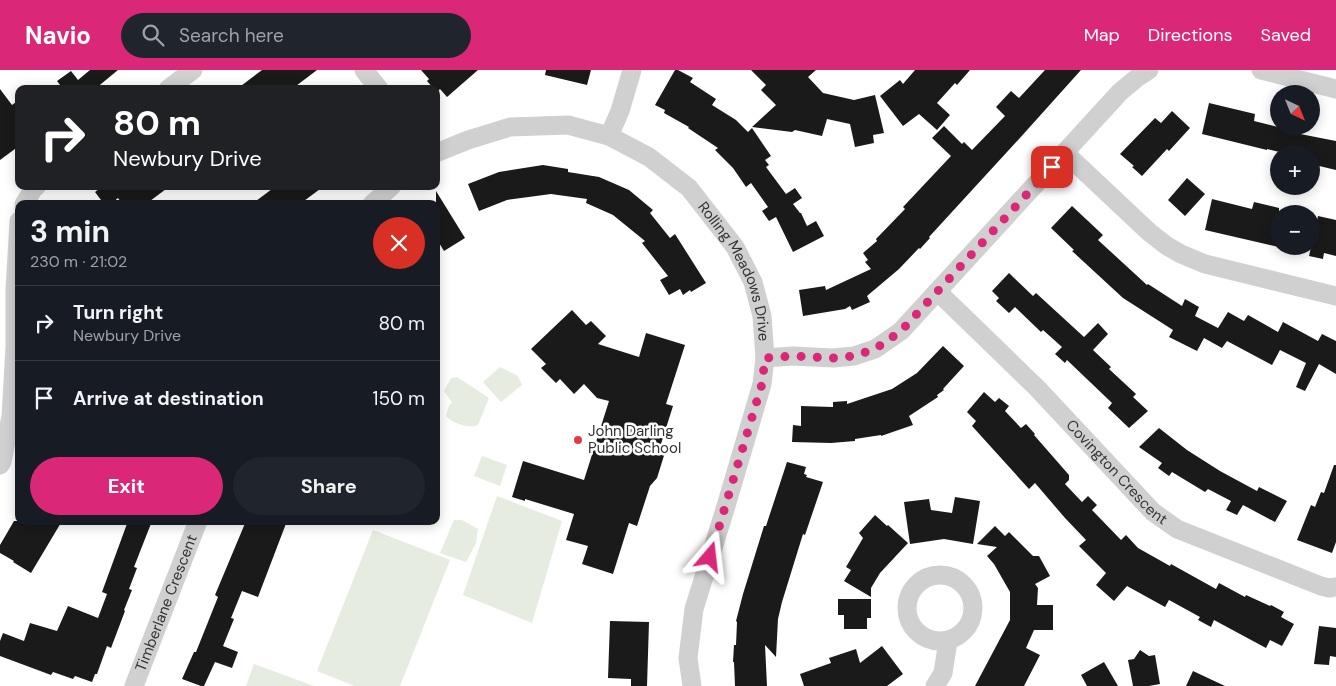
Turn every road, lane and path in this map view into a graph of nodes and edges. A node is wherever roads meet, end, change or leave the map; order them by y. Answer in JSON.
{"nodes":[{"id":1,"x":193,"y":70,"type":"edge"},
{"id":2,"x":364,"y":70,"type":"edge"},
{"id":3,"x":632,"y":70,"type":"edge"},
{"id":4,"x":1149,"y":70,"type":"edge"},
{"id":5,"x":1261,"y":70,"type":"edge"},
{"id":6,"x":173,"y":85,"type":"edge"},
{"id":7,"x":376,"y":85,"type":"edge"},
{"id":8,"x":1336,"y":89,"type":"edge"},
{"id":9,"x":610,"y":136,"type":"junction"},
{"id":10,"x":440,"y":150,"type":"edge"},
{"id":11,"x":1065,"y":153,"type":"junction"},
{"id":12,"x":388,"y":190,"type":"edge"},
{"id":13,"x":376,"y":200,"type":"edge"},
{"id":14,"x":15,"y":290,"type":"edge"},
{"id":15,"x":938,"y":292,"type":"junction"},
{"id":16,"x":1336,"y":296,"type":"edge"},
{"id":17,"x":11,"y":318,"type":"edge"},
{"id":18,"x":765,"y":358,"type":"junction"},
{"id":19,"x":0,"y":465,"type":"edge"},
{"id":20,"x":196,"y":525,"type":"edge"},
{"id":21,"x":1336,"y":587,"type":"edge"},
{"id":22,"x":948,"y":641,"type":"dead end"},
{"id":23,"x":134,"y":686,"type":"edge"},
{"id":24,"x":692,"y":686,"type":"edge"},
{"id":25,"x":935,"y":686,"type":"edge"}],
"edges":[{"from":1,"to":6,"type":"street"},
{"from":2,"to":7,"type":"street"},
{"from":3,"to":9,"type":"street"},
{"from":4,"to":11,"type":"street"},
{"from":5,"to":8,"type":"street"},
{"from":9,"to":10,"type":"street","name":"Rolling Meadows Drive"},
{"from":9,"to":18,"type":"street","name":"Rolling Meadows Drive"},
{"from":11,"to":15,"type":"street"},
{"from":11,"to":16,"type":"street"},
{"from":12,"to":13,"type":"street"},
{"from":14,"to":17,"type":"street"},
{"from":15,"to":18,"type":"street"},
{"from":15,"to":21,"type":"street","name":"Covington Crescent"},
{"from":17,"to":19,"type":"street"},
{"from":18,"to":24,"type":"street","name":"Rolling Meadows Drive"},
{"from":20,"to":23,"type":"street","name":"Timberlane Crescent"},
{"from":22,"to":25,"type":"street"}]}
